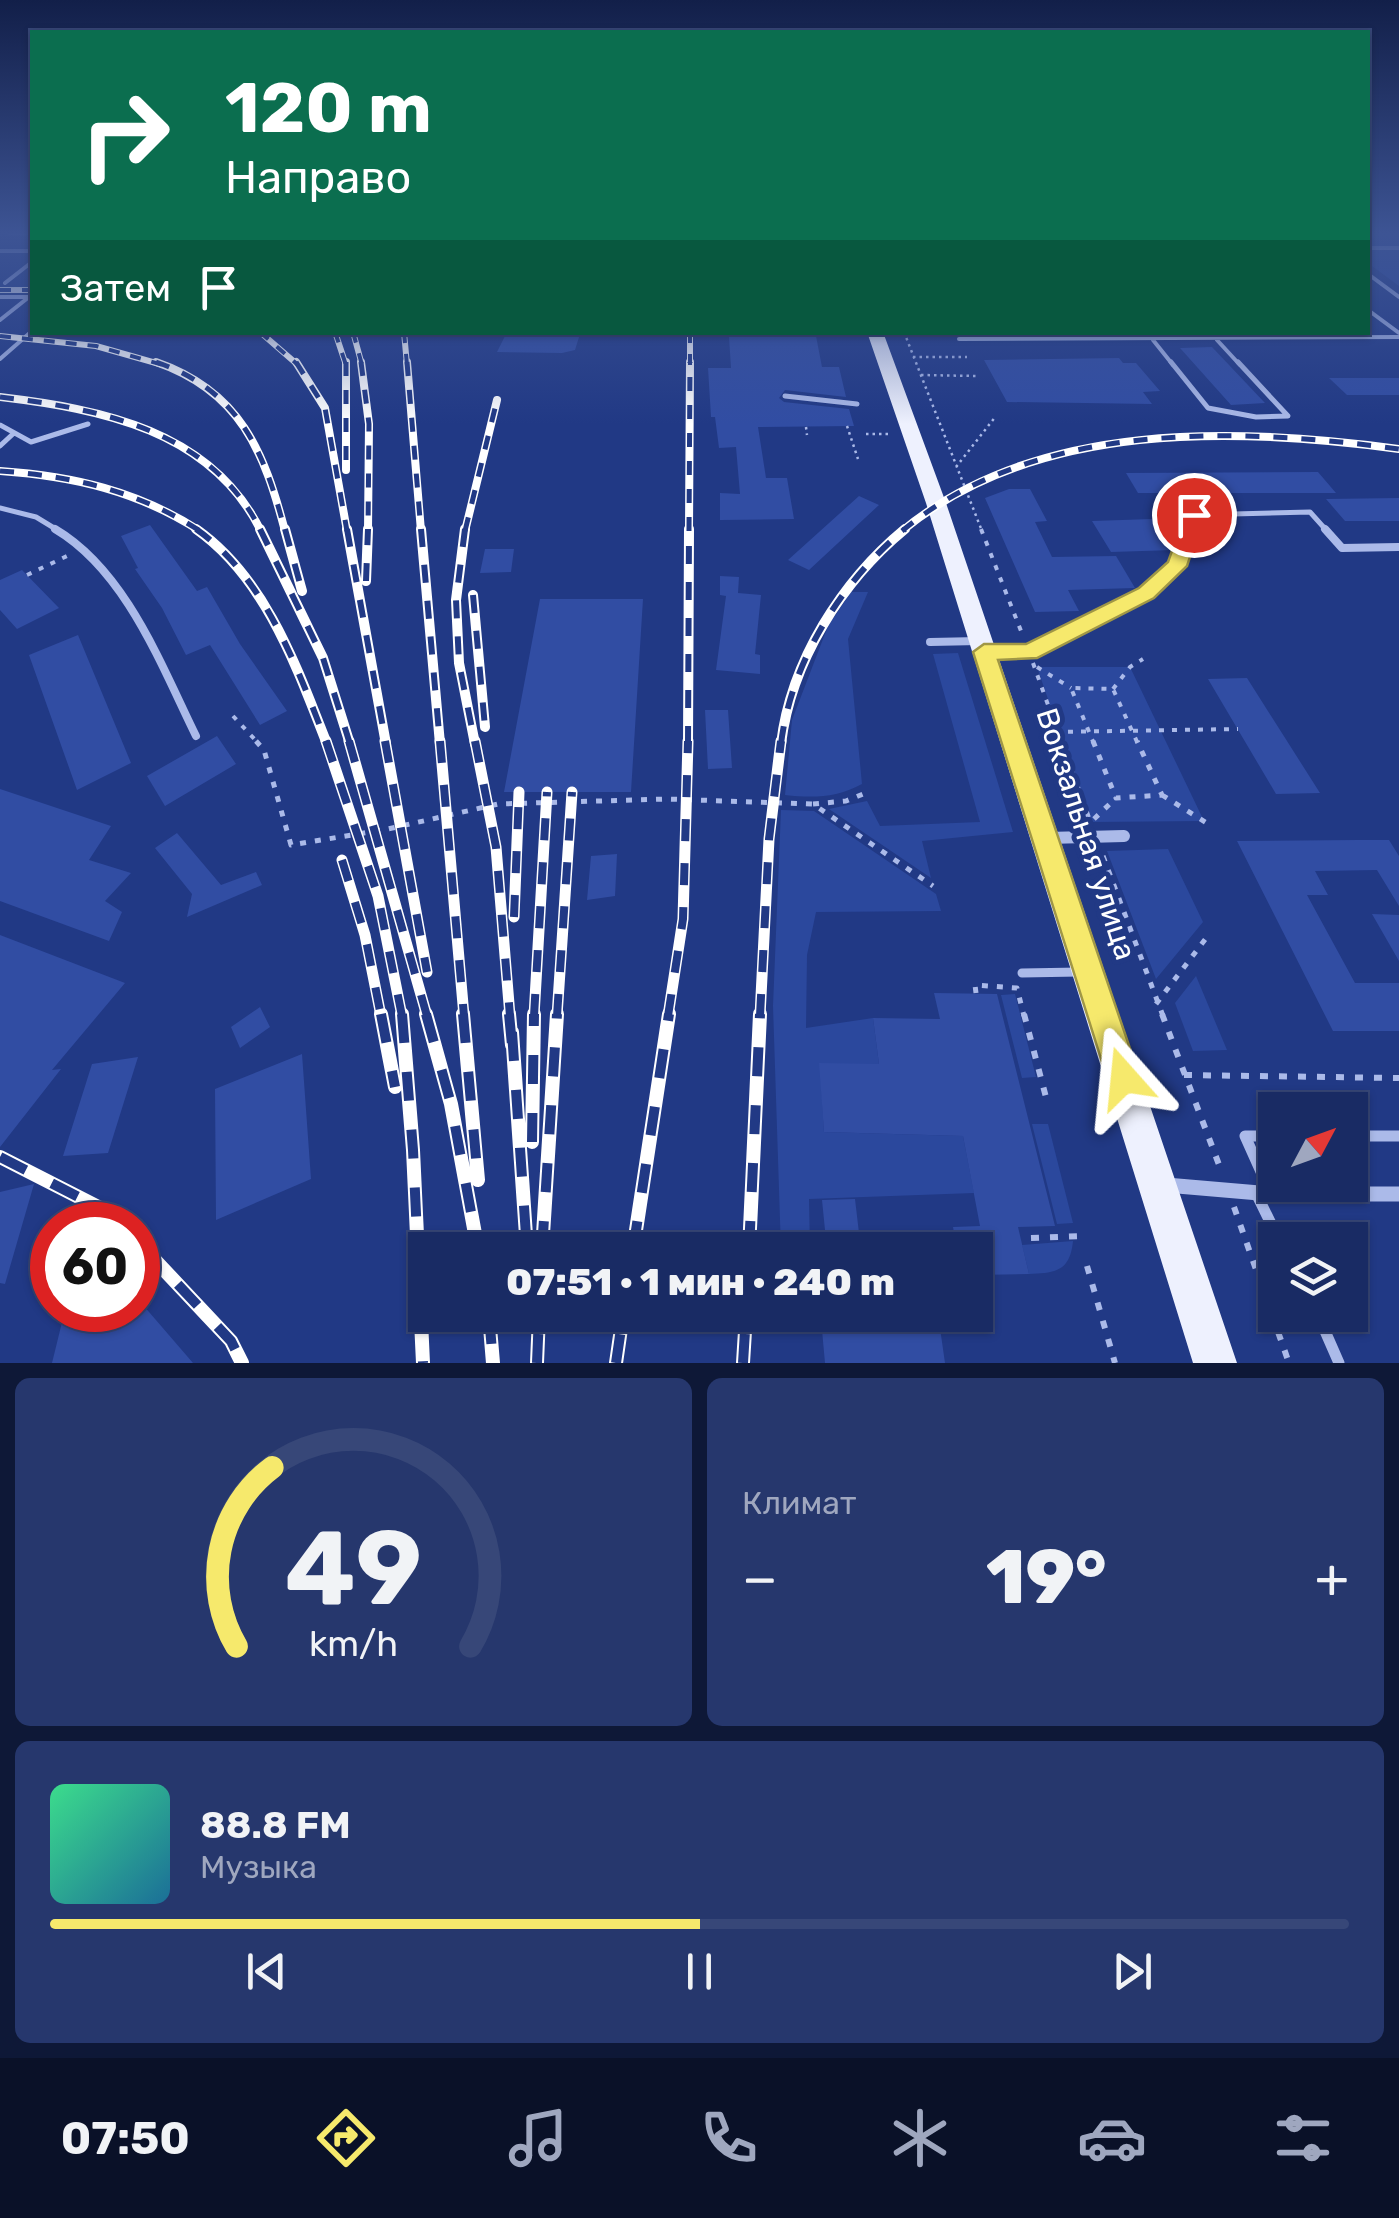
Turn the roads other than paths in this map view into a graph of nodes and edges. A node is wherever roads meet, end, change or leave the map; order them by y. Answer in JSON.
{"nodes":[{"id":1,"x":30,"y":298,"type":"edge"},
{"id":2,"x":1370,"y":312,"type":"edge"},
{"id":3,"x":0,"y":320,"type":"edge"},
{"id":4,"x":30,"y":333,"type":"edge"},
{"id":5,"x":876,"y":335,"type":"edge"},
{"id":6,"x":1361,"y":335,"type":"edge"},
{"id":7,"x":1399,"y":335,"type":"edge"},
{"id":8,"x":1365,"y":338,"type":"junction"},
{"id":9,"x":958,"y":339,"type":"dead end"},
{"id":10,"x":1153,"y":340,"type":"junction"},
{"id":11,"x":1217,"y":340,"type":"junction"},
{"id":12,"x":0,"y":359,"type":"edge"},
{"id":13,"x":785,"y":396,"type":"dead end"},
{"id":14,"x":857,"y":404,"type":"dead end"},
{"id":15,"x":88,"y":424,"type":"dead end"},
{"id":16,"x":0,"y":425,"type":"edge"},
{"id":17,"x":14,"y":433,"type":"junction"},
{"id":18,"x":0,"y":446,"type":"edge"},
{"id":19,"x":0,"y":508,"type":"edge"},
{"id":20,"x":1399,"y":547,"type":"edge"},
{"id":21,"x":930,"y":642,"type":"dead end"},
{"id":22,"x":982,"y":647,"type":"junction"},
{"id":23,"x":196,"y":736,"type":"dead end"},
{"id":24,"x":1124,"y":836,"type":"dead end"},
{"id":25,"x":1047,"y":838,"type":"junction"},
{"id":26,"x":1089,"y":972,"type":"junction"},
{"id":27,"x":1022,"y":973,"type":"dead end"},
{"id":28,"x":1258,"y":1136,"type":"edge"},
{"id":29,"x":1368,"y":1136,"type":"edge"},
{"id":30,"x":1399,"y":1136,"type":"edge"},
{"id":31,"x":1258,"y":1175,"type":"edge"},
{"id":32,"x":1159,"y":1184,"type":"junction"},
{"id":33,"x":1258,"y":1194,"type":"edge"},
{"id":34,"x":1368,"y":1194,"type":"edge"},
{"id":35,"x":1399,"y":1194,"type":"edge"},
{"id":36,"x":1325,"y":1332,"type":"edge"},
{"id":37,"x":1215,"y":1363,"type":"edge"},
{"id":38,"x":1338,"y":1363,"type":"edge"}],
"edges":[{"from":1,"to":3,"type":"lane"},
{"from":2,"to":7,"type":"lane"},
{"from":4,"to":12,"type":"lane"},
{"from":5,"to":22,"type":"main road","name":"Вокзальная улица"},
{"from":6,"to":8,"type":"lane"},
{"from":7,"to":8,"type":"lane"},
{"from":8,"to":11,"type":"lane"},
{"from":9,"to":10,"type":"lane"},
{"from":10,"to":11,"type":"lane"},
{"from":10,"to":11,"type":"lane"},
{"from":13,"to":14,"type":"lane"},
{"from":15,"to":17,"type":"lane"},
{"from":16,"to":17,"type":"lane"},
{"from":17,"to":18,"type":"lane"},
{"from":19,"to":23,"type":"lane"},
{"from":20,"to":22,"type":"lane"},
{"from":21,"to":22,"type":"lane"},
{"from":22,"to":25,"type":"main road","name":"Вокзальная улица"},
{"from":24,"to":25,"type":"street"},
{"from":25,"to":26,"type":"main road","name":"Вокзальная улица"},
{"from":26,"to":27,"type":"lane"},
{"from":26,"to":32,"type":"main road","name":"Вокзальная улица"},
{"from":28,"to":31,"type":"lane"},
{"from":29,"to":30,"type":"lane"},
{"from":32,"to":33,"type":"street"},
{"from":32,"to":37,"type":"main road","name":"Вокзальная улица"},
{"from":34,"to":35,"type":"street"},
{"from":36,"to":38,"type":"lane"}]}
